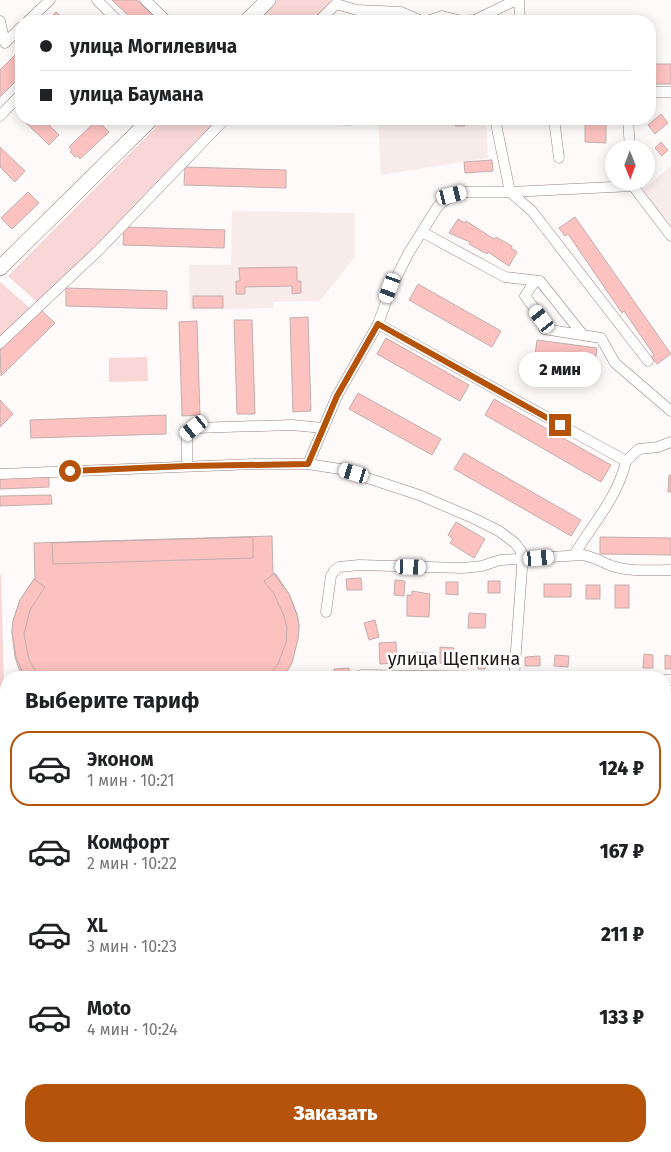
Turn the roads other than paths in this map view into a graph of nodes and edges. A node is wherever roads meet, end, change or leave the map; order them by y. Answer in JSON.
{"nodes":[{"id":1,"x":50,"y":0,"type":"edge"},
{"id":2,"x":97,"y":0,"type":"edge"},
{"id":3,"x":145,"y":0,"type":"edge"},
{"id":4,"x":268,"y":0,"type":"edge"},
{"id":5,"x":517,"y":0,"type":"edge"},
{"id":6,"x":34,"y":15,"type":"edge"},
{"id":7,"x":112,"y":15,"type":"edge"},
{"id":8,"x":161,"y":15,"type":"edge"},
{"id":9,"x":254,"y":15,"type":"edge"},
{"id":10,"x":325,"y":15,"type":"edge"},
{"id":11,"x":408,"y":15,"type":"edge"},
{"id":12,"x":486,"y":15,"type":"edge"},
{"id":13,"x":519,"y":15,"type":"edge"},
{"id":14,"x":0,"y":21,"type":"edge"},
{"id":15,"x":15,"y":32,"type":"edge"},
{"id":16,"x":2,"y":43,"type":"edge"},
{"id":17,"x":656,"y":92,"type":"edge"},
{"id":18,"x":671,"y":92,"type":"edge"},
{"id":19,"x":15,"y":100,"type":"edge"},
{"id":20,"x":0,"y":116,"type":"edge"},
{"id":21,"x":145,"y":125,"type":"edge"},
{"id":22,"x":219,"y":125,"type":"edge"},
{"id":23,"x":496,"y":125,"type":"edge"},
{"id":24,"x":555,"y":125,"type":"edge"},
{"id":25,"x":628,"y":125,"type":"edge"},
{"id":26,"x":629,"y":140,"type":"edge"},
{"id":27,"x":560,"y":158,"type":"dead end"},
{"id":28,"x":605,"y":186,"type":"edge"},
{"id":29,"x":637,"y":190,"type":"edge"},
{"id":30,"x":510,"y":192,"type":"junction"},
{"id":31,"x":422,"y":232,"type":"junction"},
{"id":32,"x":671,"y":236,"type":"edge"},
{"id":33,"x":0,"y":268,"type":"edge"},
{"id":34,"x":535,"y":281,"type":"junction"},
{"id":35,"x":378,"y":324,"type":"junction"},
{"id":36,"x":583,"y":335,"type":"junction"},
{"id":37,"x":0,"y":343,"type":"edge"},
{"id":38,"x":648,"y":361,"type":"dead end"},
{"id":39,"x":671,"y":411,"type":"edge"},
{"id":40,"x":323,"y":428,"type":"junction"},
{"id":41,"x":671,"y":442,"type":"edge"},
{"id":42,"x":626,"y":461,"type":"junction"},
{"id":43,"x":308,"y":464,"type":"junction"},
{"id":44,"x":187,"y":466,"type":"junction"},
{"id":45,"x":0,"y":474,"type":"edge"},
{"id":46,"x":574,"y":555,"type":"junction"},
{"id":47,"x":522,"y":559,"type":"junction"},
{"id":48,"x":671,"y":570,"type":"edge"},
{"id":49,"x":326,"y":612,"type":"dead end"},
{"id":50,"x":515,"y":671,"type":"edge"}],
"edges":[{"from":1,"to":6,"type":"street"},
{"from":2,"to":7,"type":"street"},
{"from":3,"to":8,"type":"street"},
{"from":4,"to":9,"type":"highway"},
{"from":5,"to":12,"type":"street"},
{"from":5,"to":13,"type":"street"},
{"from":10,"to":11,"type":"street"},
{"from":14,"to":16,"type":"street"},
{"from":15,"to":16,"type":"street"},
{"from":17,"to":18,"type":"street"},
{"from":19,"to":20,"type":"street"},
{"from":21,"to":33,"type":"highway"},
{"from":22,"to":37,"type":"street"},
{"from":23,"to":30,"type":"street"},
{"from":24,"to":27,"type":"street"},
{"from":25,"to":26,"type":"street"},
{"from":28,"to":30,"type":"street"},
{"from":29,"to":32,"type":"street"},
{"from":30,"to":31,"type":"street"},
{"from":30,"to":38,"type":"street"},
{"from":31,"to":34,"type":"street"},
{"from":31,"to":35,"type":"street"},
{"from":34,"to":36,"type":"street"},
{"from":34,"to":36,"type":"street"},
{"from":35,"to":40,"type":"street"},
{"from":35,"to":42,"type":"street"},
{"from":36,"to":39,"type":"street"},
{"from":40,"to":43,"type":"street"},
{"from":40,"to":44,"type":"street"},
{"from":41,"to":42,"type":"street"},
{"from":42,"to":46,"type":"street"},
{"from":43,"to":44,"type":"street"},
{"from":43,"to":47,"type":"street"},
{"from":44,"to":45,"type":"street"},
{"from":46,"to":47,"type":"street"},
{"from":46,"to":48,"type":"street"},
{"from":47,"to":49,"type":"street"},
{"from":47,"to":50,"type":"street"}]}
